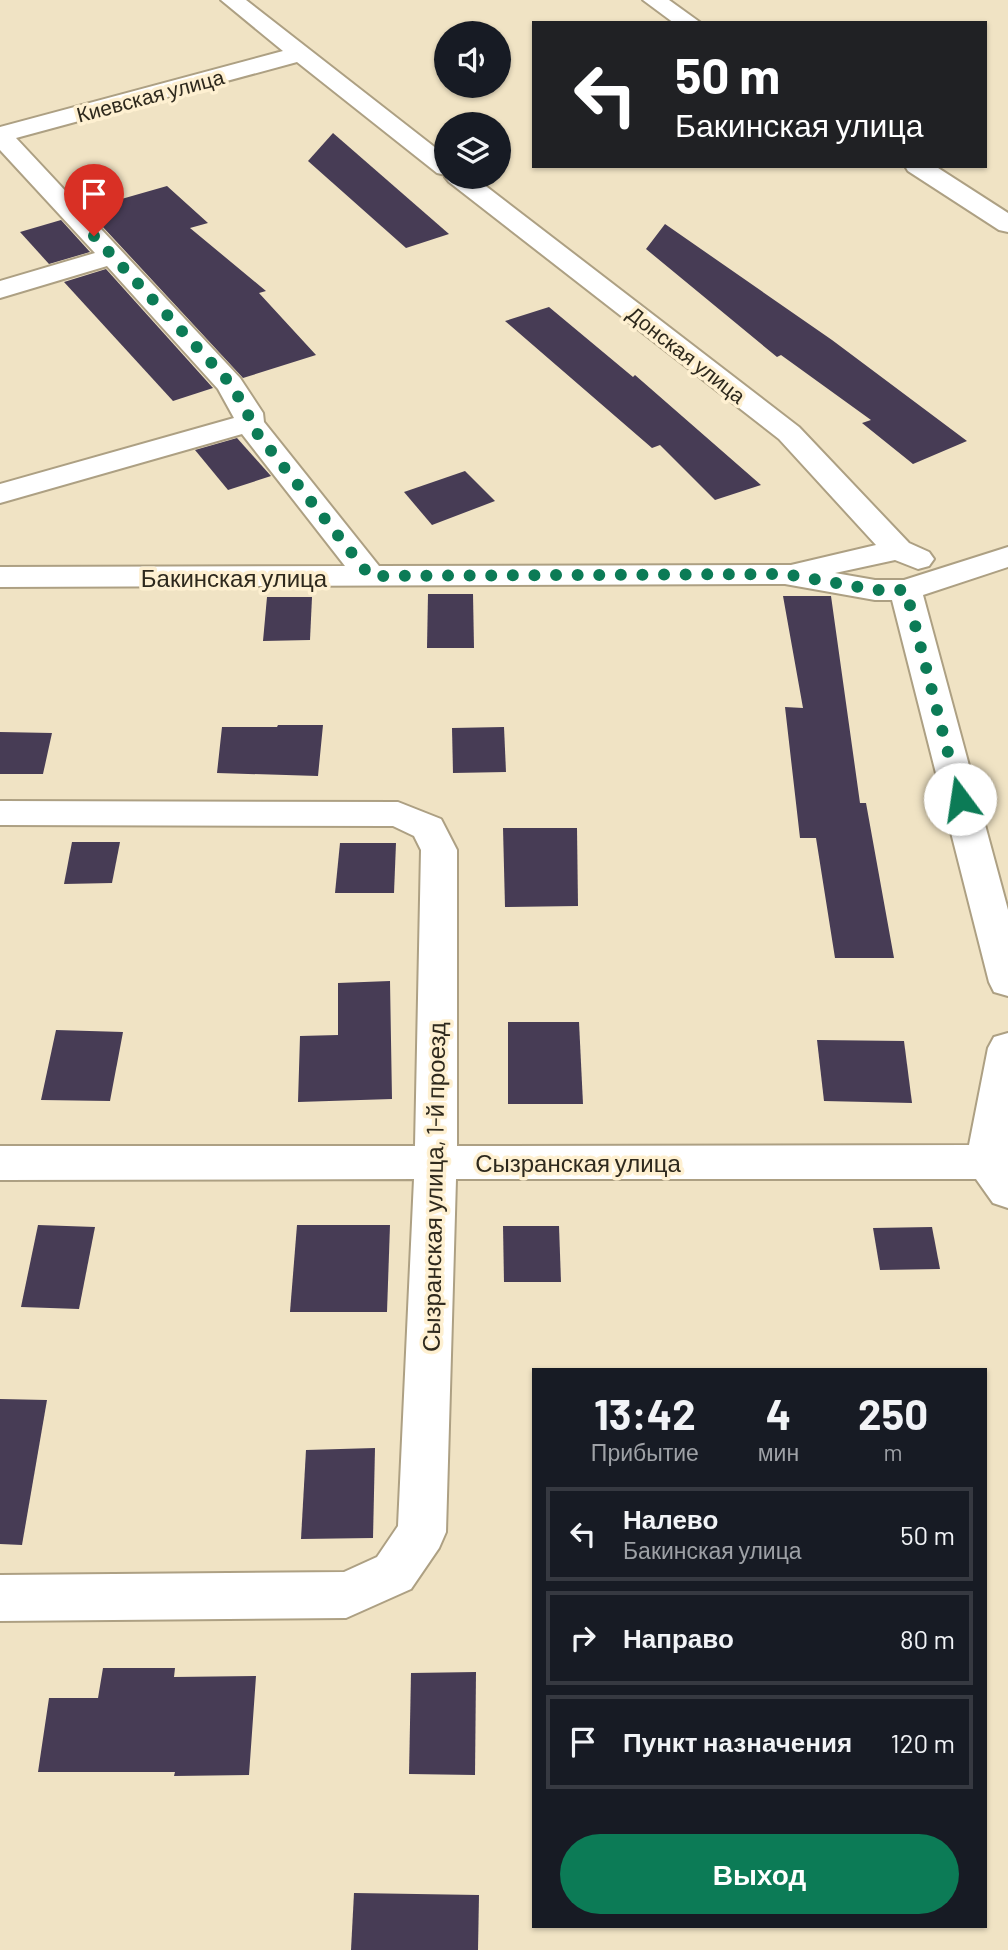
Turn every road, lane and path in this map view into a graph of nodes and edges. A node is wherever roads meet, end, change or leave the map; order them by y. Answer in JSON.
{"nodes":[{"id":1,"x":232,"y":0,"type":"edge"},
{"id":2,"x":654,"y":0,"type":"edge"},
{"id":3,"x":687,"y":21,"type":"edge"},
{"id":4,"x":300,"y":54,"type":"junction"},
{"id":5,"x":0,"y":135,"type":"edge"},
{"id":6,"x":434,"y":159,"type":"edge"},
{"id":7,"x":920,"y":168,"type":"edge"},
{"id":8,"x":474,"y":189,"type":"edge"},
{"id":9,"x":1008,"y":224,"type":"edge"},
{"id":10,"x":113,"y":256,"type":"junction"},
{"id":11,"x":0,"y":290,"type":"edge"},
{"id":12,"x":249,"y":423,"type":"junction"},
{"id":13,"x":0,"y":494,"type":"edge"},
{"id":14,"x":898,"y":550,"type":"junction"},
{"id":15,"x":1008,"y":557,"type":"edge"},
{"id":16,"x":785,"y":574,"type":"junction"},
{"id":17,"x":952,"y":575,"type":"junction"},
{"id":18,"x":370,"y":576,"type":"junction"},
{"id":19,"x":0,"y":577,"type":"edge"},
{"id":20,"x":906,"y":590,"type":"junction"},
{"id":21,"x":0,"y":813,"type":"edge"},
{"id":22,"x":1008,"y":982,"type":"edge"},
{"id":23,"x":1008,"y":1048,"type":"edge"},
{"id":24,"x":436,"y":1161,"type":"junction"},
{"id":25,"x":0,"y":1163,"type":"edge"},
{"id":26,"x":998,"y":1177,"type":"edge"},
{"id":27,"x":0,"y":1598,"type":"edge"}],
"edges":[{"from":1,"to":4,"type":"street"},
{"from":2,"to":3,"type":"street"},
{"from":4,"to":5,"type":"street","name":"Киевская улица"},
{"from":4,"to":6,"type":"street"},
{"from":5,"to":10,"type":"street"},
{"from":7,"to":9,"type":"street"},
{"from":8,"to":14,"type":"street","name":"Донская улица"},
{"from":10,"to":11,"type":"street"},
{"from":10,"to":12,"type":"street"},
{"from":12,"to":13,"type":"street"},
{"from":12,"to":18,"type":"street"},
{"from":14,"to":16,"type":"street"},
{"from":14,"to":17,"type":"street"},
{"from":15,"to":17,"type":"street","name":"Бакинская улица"},
{"from":16,"to":18,"type":"street","name":"Бакинская улица"},
{"from":16,"to":20,"type":"street","name":"Бакинская улица"},
{"from":17,"to":20,"type":"street","name":"Бакинская улица"},
{"from":18,"to":19,"type":"street","name":"Бакинская улица"},
{"from":20,"to":22,"type":"street"},
{"from":21,"to":24,"type":"street","name":"Сызранская улица, 1-й проезд"},
{"from":23,"to":26,"type":"street"},
{"from":24,"to":25,"type":"street","name":"Сызранская улица"},
{"from":24,"to":26,"type":"street","name":"Сызранская улица"},
{"from":24,"to":27,"type":"street","name":"Сызранская улица, 1-й проезд"}]}
